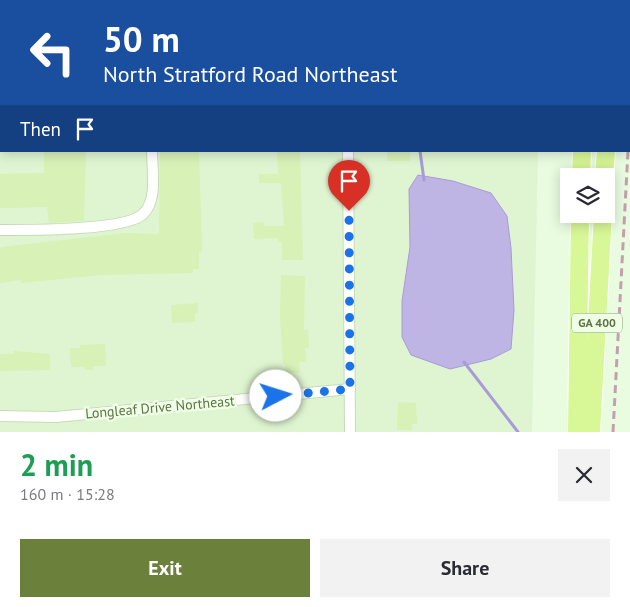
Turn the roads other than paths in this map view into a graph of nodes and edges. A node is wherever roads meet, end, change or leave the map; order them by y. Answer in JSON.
{"nodes":[{"id":1,"x":152,"y":152,"type":"edge"},
{"id":2,"x":348,"y":152,"type":"edge"},
{"id":3,"x":582,"y":152,"type":"edge"},
{"id":4,"x":606,"y":152,"type":"edge"},
{"id":5,"x":581,"y":168,"type":"edge"},
{"id":6,"x":605,"y":168,"type":"edge"},
{"id":7,"x":580,"y":223,"type":"edge"},
{"id":8,"x":602,"y":223,"type":"edge"},
{"id":9,"x":0,"y":230,"type":"edge"},
{"id":10,"x":350,"y":389,"type":"junction"},
{"id":11,"x":0,"y":416,"type":"edge"},
{"id":12,"x":350,"y":432,"type":"edge"},
{"id":13,"x":577,"y":432,"type":"edge"},
{"id":14,"x":591,"y":432,"type":"edge"}],
"edges":[{"from":1,"to":9,"type":"street"},
{"from":2,"to":10,"type":"street"},
{"from":3,"to":5,"type":"highway"},
{"from":4,"to":6,"type":"highway"},
{"from":7,"to":13,"type":"highway"},
{"from":8,"to":14,"type":"highway","number":"GA 400"},
{"from":10,"to":11,"type":"street","name":"Longleaf Drive Northeast"},
{"from":10,"to":12,"type":"street"}]}
